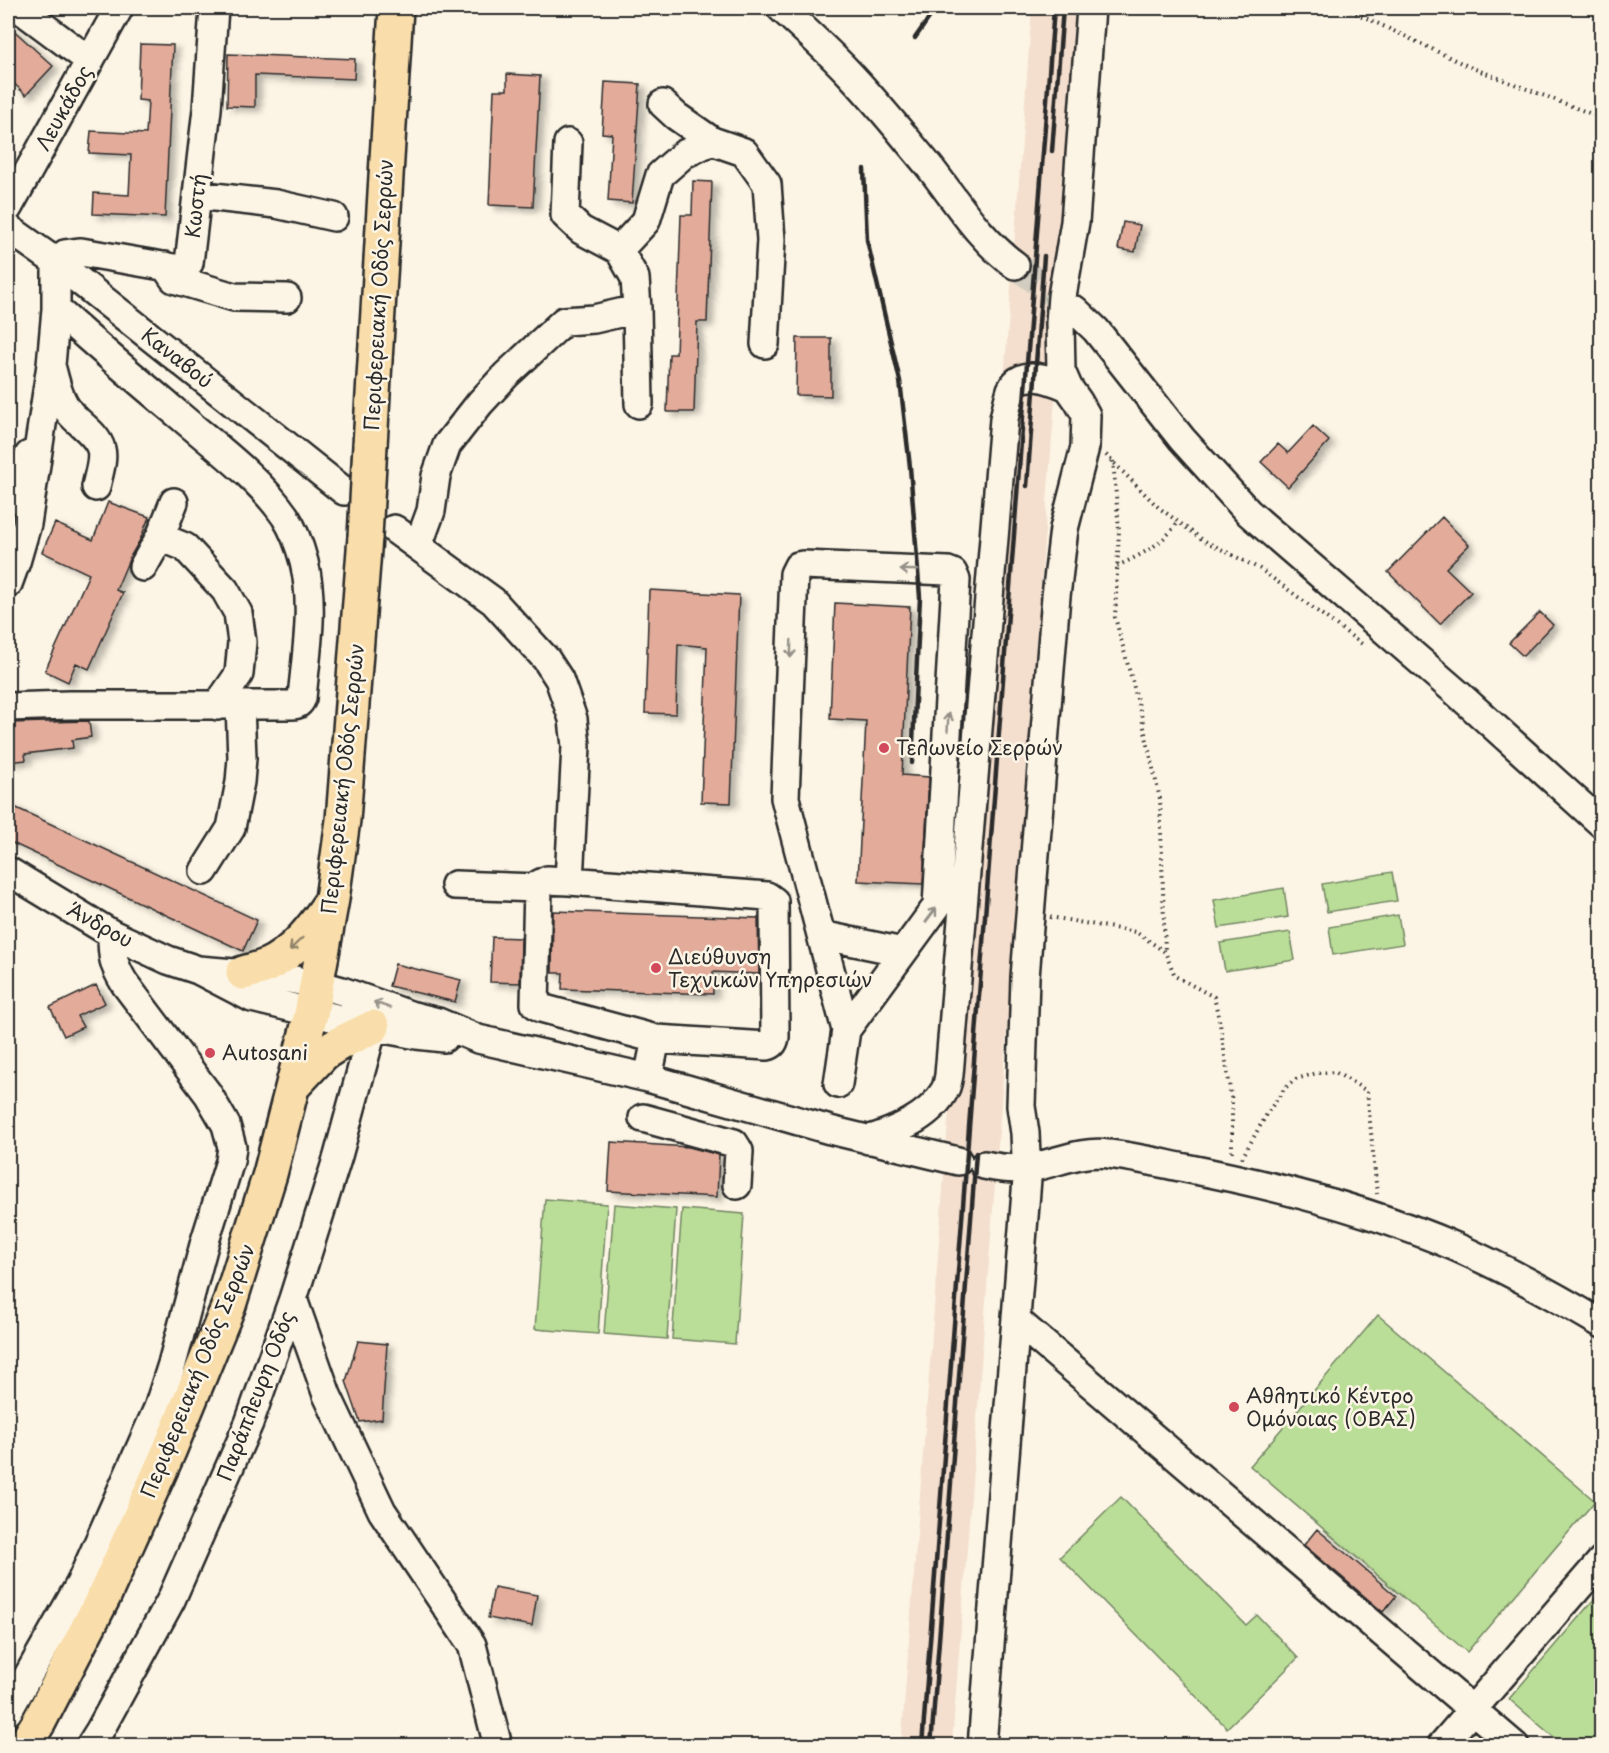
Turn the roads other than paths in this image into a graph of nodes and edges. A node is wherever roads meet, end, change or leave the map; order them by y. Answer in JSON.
{"nodes":[{"id":1,"x":19,"y":8,"type":"edge"},
{"id":2,"x":119,"y":8,"type":"edge"},
{"id":3,"x":214,"y":8,"type":"edge"},
{"id":4,"x":396,"y":8,"type":"edge"},
{"id":5,"x":781,"y":8,"type":"edge"},
{"id":6,"x":1091,"y":8,"type":"edge"},
{"id":7,"x":90,"y":61,"type":"junction"},
{"id":8,"x":663,"y":104,"type":"dead end"},
{"id":9,"x":712,"y":141,"type":"junction"},
{"id":10,"x":568,"y":143,"type":"dead end"},
{"id":11,"x":197,"y":195,"type":"junction"},
{"id":12,"x":8,"y":208,"type":"edge"},
{"id":13,"x":334,"y":217,"type":"dead end"},
{"id":14,"x":8,"y":228,"type":"edge"},
{"id":15,"x":619,"y":250,"type":"junction"},
{"id":16,"x":56,"y":262,"type":"junction"},
{"id":17,"x":1015,"y":265,"type":"tunnel mouth"},
{"id":18,"x":165,"y":266,"type":"junction"},
{"id":19,"x":287,"y":298,"type":"dead end"},
{"id":20,"x":56,"y":309,"type":"junction"},
{"id":21,"x":637,"y":309,"type":"junction"},
{"id":22,"x":1074,"y":310,"type":"tunnel mouth"},
{"id":23,"x":765,"y":344,"type":"dead end"},
{"id":24,"x":51,"y":365,"type":"junction"},
{"id":25,"x":1068,"y":387,"type":"junction"},
{"id":26,"x":639,"y":404,"type":"dead end"},
{"id":27,"x":41,"y":429,"type":"junction"},
{"id":28,"x":96,"y":487,"type":"dead end"},
{"id":29,"x":344,"y":491,"type":"dead end"},
{"id":30,"x":8,"y":500,"type":"edge"},
{"id":31,"x":174,"y":502,"type":"dead end"},
{"id":32,"x":379,"y":533,"type":"junction"},
{"id":33,"x":160,"y":537,"type":"junction"},
{"id":34,"x":418,"y":546,"type":"junction"},
{"id":35,"x":143,"y":567,"type":"dead end"},
{"id":36,"x":8,"y":584,"type":"edge"},
{"id":37,"x":228,"y":706,"type":"junction"},
{"id":38,"x":8,"y":707,"type":"edge"},
{"id":39,"x":1602,"y":824,"type":"edge"},
{"id":40,"x":204,"y":870,"type":"dead end"},
{"id":41,"x":8,"y":871,"type":"edge"},
{"id":42,"x":569,"y":881,"type":"junction"},
{"id":43,"x":455,"y":885,"type":"dead end"},
{"id":44,"x":538,"y":888,"type":"junction"},
{"id":45,"x":333,"y":899,"type":"junction"},
{"id":46,"x":112,"y":934,"type":"junction"},
{"id":47,"x":821,"y":934,"type":"junction"},
{"id":48,"x":903,"y":952,"type":"junction"},
{"id":49,"x":198,"y":970,"type":"junction"},
{"id":50,"x":243,"y":973,"type":"junction"},
{"id":51,"x":314,"y":999,"type":"junction"},
{"id":52,"x":373,"y":1027,"type":"junction"},
{"id":53,"x":846,"y":1030,"type":"junction"},
{"id":54,"x":478,"y":1039,"type":"junction"},
{"id":55,"x":656,"y":1040,"type":"junction"},
{"id":56,"x":648,"y":1078,"type":"junction"},
{"id":57,"x":838,"y":1084,"type":"dead end"},
{"id":58,"x":294,"y":1085,"type":"junction"},
{"id":59,"x":683,"y":1088,"type":"junction"},
{"id":60,"x":644,"y":1118,"type":"dead end"},
{"id":61,"x":674,"y":1126,"type":"junction"},
{"id":62,"x":868,"y":1140,"type":"junction"},
{"id":63,"x":1027,"y":1168,"type":"junction"},
{"id":64,"x":737,"y":1185,"type":"dead end"},
{"id":65,"x":293,"y":1299,"type":"junction"},
{"id":66,"x":1016,"y":1320,"type":"junction"},
{"id":67,"x":1602,"y":1324,"type":"edge"},
{"id":68,"x":1602,"y":1560,"type":"edge"},
{"id":69,"x":443,"y":1602,"type":"junction"},
{"id":70,"x":473,"y":1605,"type":"dead end"},
{"id":71,"x":1472,"y":1709,"type":"junction"},
{"id":72,"x":8,"y":1712,"type":"edge"},
{"id":73,"x":24,"y":1746,"type":"edge"},
{"id":74,"x":90,"y":1746,"type":"edge"},
{"id":75,"x":498,"y":1746,"type":"edge"},
{"id":76,"x":982,"y":1746,"type":"edge"},
{"id":77,"x":1440,"y":1746,"type":"edge"},
{"id":78,"x":1515,"y":1746,"type":"edge"}],
"edges":[{"from":1,"to":7,"type":"street"},
{"from":2,"to":7,"type":"street","name":"Λευκάδος"},
{"from":3,"to":11,"type":"street","name":"Κωστή"},
{"from":4,"to":32,"type":"main road","name":"Περιφερειακή Οδός Σερρών","bridge":true},
{"from":5,"to":17,"type":"street"},
{"from":6,"to":25,"type":"street"},
{"from":7,"to":12,"type":"street","name":"Λευκάδος"},
{"from":8,"to":9,"type":"street"},
{"from":9,"to":15,"type":"street"},
{"from":9,"to":23,"type":"street"},
{"from":10,"to":15,"type":"street"},
{"from":11,"to":13,"type":"street"},
{"from":11,"to":18,"type":"street","name":"Κωστή"},
{"from":14,"to":16,"type":"street","name":"Καναβού"},
{"from":15,"to":21,"type":"street"},
{"from":16,"to":18,"type":"street","name":"Κωστή"},
{"from":16,"to":20,"type":"street"},
{"from":16,"to":29,"type":"street","name":"Καναβού"},
{"from":18,"to":19,"type":"street"},
{"from":20,"to":24,"type":"street"},
{"from":20,"to":37,"type":"street"},
{"from":21,"to":26,"type":"street"},
{"from":21,"to":34,"type":"street"},
{"from":22,"to":39,"type":"street"},
{"from":24,"to":27,"type":"street"},
{"from":24,"to":28,"type":"street"},
{"from":25,"to":62,"type":"street"},
{"from":25,"to":63,"type":"street"},
{"from":27,"to":30,"type":"street"},
{"from":27,"to":36,"type":"street"},
{"from":31,"to":33,"type":"street"},
{"from":32,"to":34,"type":"street"},
{"from":32,"to":45,"type":"main road","name":"Περιφερειακή Οδός Σερρών"},
{"from":33,"to":35,"type":"street"},
{"from":33,"to":37,"type":"street"},
{"from":34,"to":42,"type":"street"},
{"from":37,"to":38,"type":"street"},
{"from":37,"to":40,"type":"street"},
{"from":41,"to":46,"type":"street","name":"Άνδρου"},
{"from":42,"to":44,"type":"street"},
{"from":42,"to":55,"type":"street"},
{"from":43,"to":44,"type":"street"},
{"from":44,"to":55,"type":"street"},
{"from":45,"to":50,"type":"main road","one_way":true},
{"from":45,"to":51,"type":"main road","name":"Περιφερειακή Οδός Σερρών"},
{"from":46,"to":49,"type":"street","name":"Άνδρου"},
{"from":46,"to":72,"type":"street"},
{"from":47,"to":48,"type":"street"},
{"from":48,"to":47,"type":"street","one_way":true},
{"from":47,"to":53,"type":"street"},
{"from":48,"to":53,"type":"street"},
{"from":49,"to":50,"type":"street"},
{"from":49,"to":51,"type":"street"},
{"from":50,"to":51,"type":"street"},
{"from":51,"to":52,"type":"street"},
{"from":54,"to":51,"type":"street","one_way":true},
{"from":51,"to":58,"type":"main road","name":"Περιφερειακή Οδός Σερρών"},
{"from":52,"to":54,"type":"street"},
{"from":52,"to":58,"type":"main road"},
{"from":52,"to":65,"type":"street","name":"Παράπλευρη Οδός"},
{"from":53,"to":57,"type":"street"},
{"from":54,"to":56,"type":"street"},
{"from":55,"to":56,"type":"street"},
{"from":56,"to":59,"type":"street"},
{"from":58,"to":73,"type":"main road","name":"Περιφερειακή Οδός Σερρών"},
{"from":59,"to":61,"type":"street"},
{"from":59,"to":62,"type":"street"},
{"from":60,"to":61,"type":"street"},
{"from":61,"to":64,"type":"street"},
{"from":62,"to":63,"type":"street"},
{"from":63,"to":66,"type":"street"},
{"from":63,"to":67,"type":"street"},
{"from":65,"to":69,"type":"street"},
{"from":65,"to":74,"type":"street","name":"Παράπλευρη Οδός"},
{"from":66,"to":71,"type":"street"},
{"from":66,"to":76,"type":"street"},
{"from":68,"to":71,"type":"street"},
{"from":69,"to":70,"type":"street"},
{"from":69,"to":75,"type":"street"},
{"from":71,"to":77,"type":"street"},
{"from":71,"to":78,"type":"street"}]}
